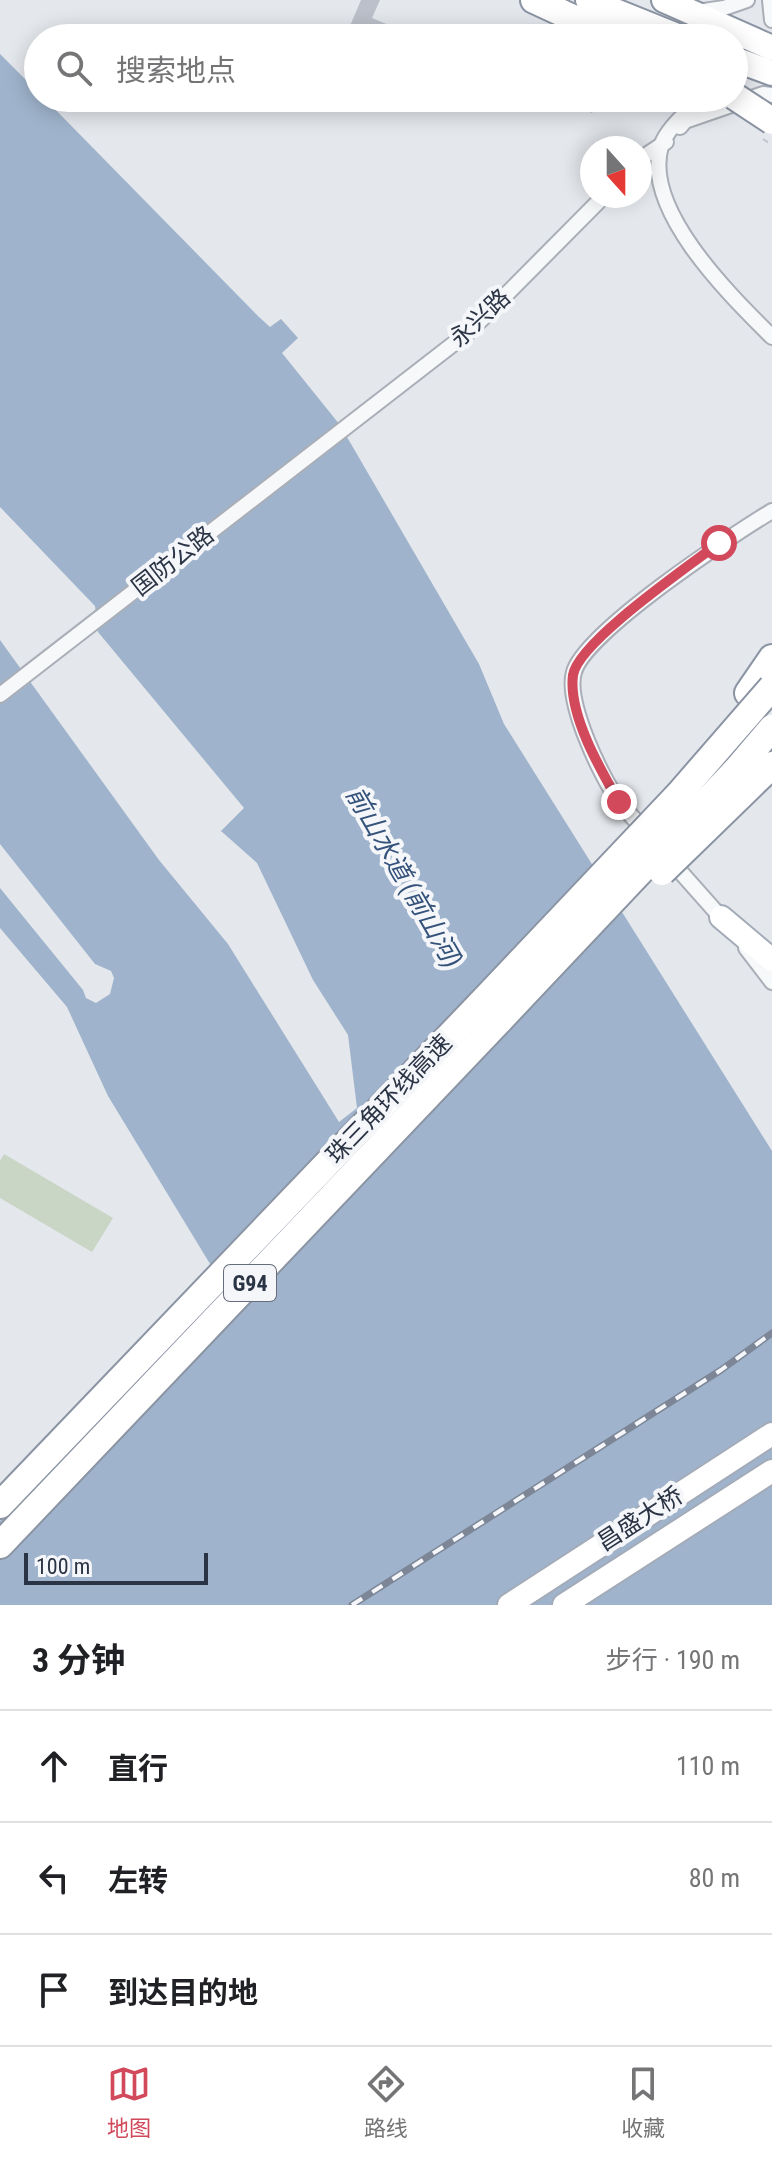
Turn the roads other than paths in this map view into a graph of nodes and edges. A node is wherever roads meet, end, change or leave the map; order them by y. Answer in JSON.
{"nodes":[{"id":1,"x":534,"y":0,"type":"edge"},
{"id":2,"x":588,"y":0,"type":"edge"},
{"id":3,"x":664,"y":0,"type":"edge"},
{"id":4,"x":747,"y":0,"type":"edge"},
{"id":5,"x":770,"y":0,"type":"edge"},
{"id":6,"x":692,"y":13,"type":"junction"},
{"id":7,"x":772,"y":20,"type":"edge"},
{"id":8,"x":586,"y":24,"type":"edge"},
{"id":9,"x":646,"y":24,"type":"edge"},
{"id":10,"x":717,"y":24,"type":"edge"},
{"id":11,"x":748,"y":38,"type":"edge"},
{"id":12,"x":772,"y":48,"type":"edge"},
{"id":13,"x":748,"y":64,"type":"edge"},
{"id":14,"x":772,"y":73,"type":"edge"},
{"id":15,"x":772,"y":95,"type":"edge"},
{"id":16,"x":748,"y":99,"type":"edge"},
{"id":17,"x":748,"y":105,"type":"edge"},
{"id":18,"x":687,"y":112,"type":"edge"},
{"id":19,"x":711,"y":112,"type":"edge"},
{"id":20,"x":772,"y":121,"type":"edge"},
{"id":21,"x":661,"y":146,"type":"junction"},
{"id":22,"x":652,"y":150,"type":"edge"},
{"id":23,"x":592,"y":208,"type":"edge"},
{"id":24,"x":772,"y":337,"type":"edge"},
{"id":25,"x":345,"y":427,"type":"joint"},
{"id":26,"x":772,"y":511,"type":"edge"},
{"id":27,"x":772,"y":661,"type":"edge"},
{"id":28,"x":760,"y":690,"type":"edge"},
{"id":29,"x":0,"y":695,"type":"edge"},
{"id":30,"x":772,"y":728,"type":"edge"},
{"id":31,"x":772,"y":765,"type":"edge"},
{"id":32,"x":721,"y":917,"type":"junction"},
{"id":33,"x":772,"y":960,"type":"edge"},
{"id":34,"x":772,"y":982,"type":"edge"},
{"id":35,"x":491,"y":1012,"type":"junction"},
{"id":36,"x":772,"y":1434,"type":"edge"},
{"id":37,"x":772,"y":1471,"type":"edge"},
{"id":38,"x":0,"y":1505,"type":"edge"},
{"id":39,"x":0,"y":1545,"type":"edge"},
{"id":40,"x":509,"y":1605,"type":"edge"},
{"id":41,"x":564,"y":1605,"type":"edge"}],
"edges":[{"from":1,"to":8,"type":"highway"},
{"from":2,"to":9,"type":"highway"},
{"from":3,"to":6,"type":"highway"},
{"from":4,"to":6,"type":"street"},
{"from":5,"to":7,"type":"street"},
{"from":6,"to":10,"type":"highway"},
{"from":11,"to":12,"type":"highway"},
{"from":13,"to":14,"type":"highway"},
{"from":15,"to":16,"type":"street"},
{"from":17,"to":20,"type":"highway","bridge":true},
{"from":18,"to":21,"type":"street"},
{"from":19,"to":21,"type":"street"},
{"from":21,"to":22,"type":"street"},
{"from":21,"to":24,"type":"street"},
{"from":23,"to":25,"type":"street","name":"永兴路"},
{"from":25,"to":29,"type":"street","name":"国防公路"},
{"from":26,"to":32,"type":"street"},
{"from":27,"to":28,"type":"highway"},
{"from":28,"to":35,"type":"highway","bridge":true},
{"from":30,"to":35,"type":"highway","name":"珠三角环线高速","number":"G94","bridge":true},
{"from":31,"to":35,"type":"highway","bridge":true},
{"from":32,"to":33,"type":"main road"},
{"from":32,"to":34,"type":"street"},
{"from":35,"to":38,"type":"highway","name":"珠三角环线高速","number":"G94"},
{"from":35,"to":39,"type":"highway","name":"珠三角环线高速","number":"G94"},
{"from":36,"to":40,"type":"main road","name":"昌盛大桥"},
{"from":37,"to":41,"type":"main road","name":"昌盛大桥"}]}
